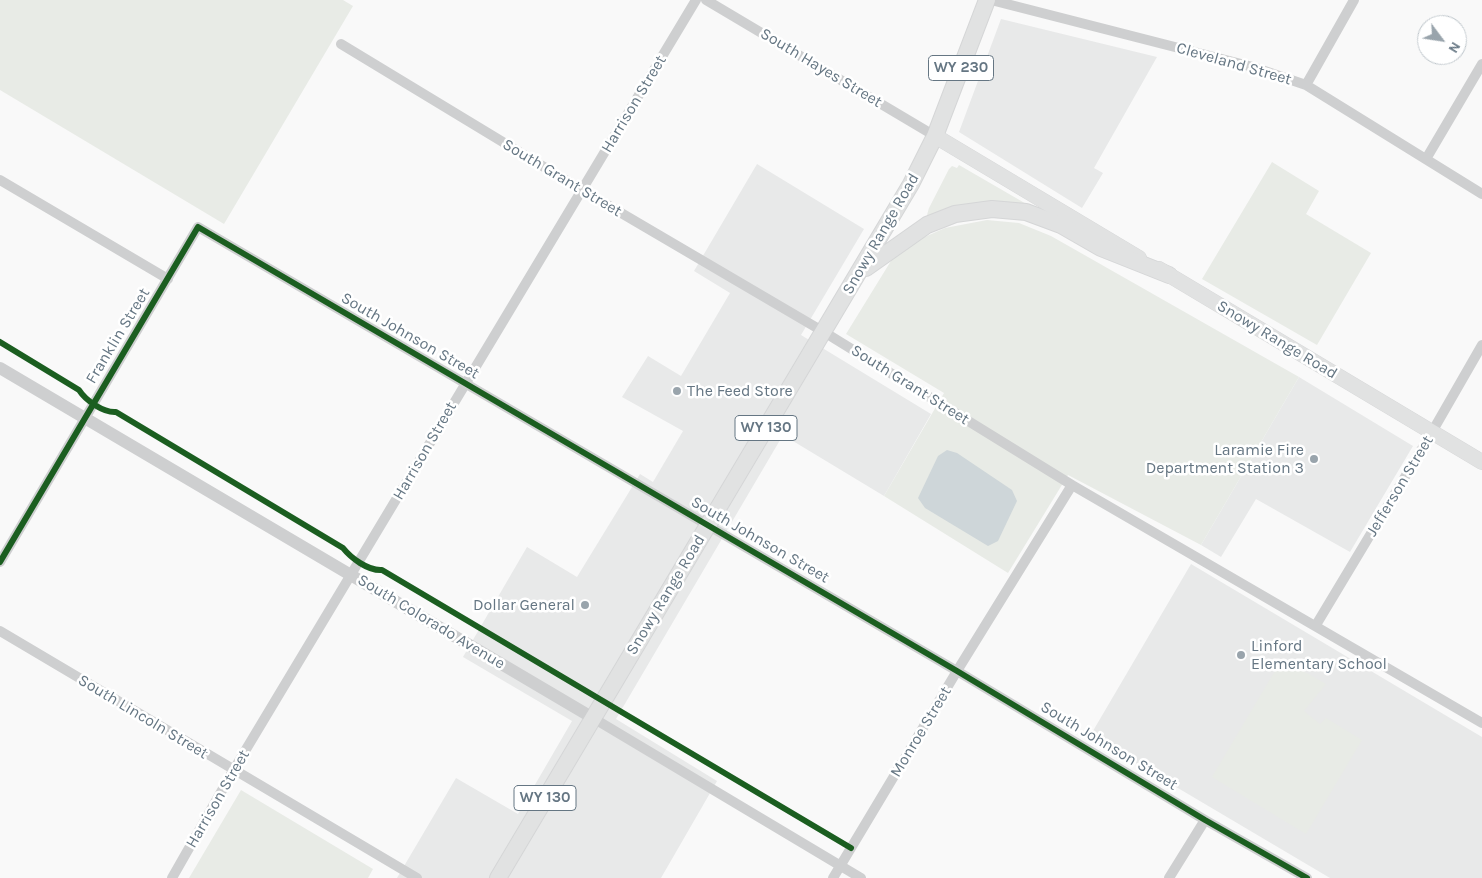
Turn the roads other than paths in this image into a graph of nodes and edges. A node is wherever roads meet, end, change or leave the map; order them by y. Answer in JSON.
{"nodes":[{"id":1,"x":696,"y":0,"type":"edge"},
{"id":2,"x":706,"y":0,"type":"edge"},
{"id":3,"x":987,"y":0,"type":"edge"},
{"id":4,"x":991,"y":0,"type":"edge"},
{"id":5,"x":1354,"y":0,"type":"edge"},
{"id":6,"x":341,"y":44,"type":"dead end"},
{"id":7,"x":1482,"y":64,"type":"edge"},
{"id":8,"x":1306,"y":85,"type":"junction"},
{"id":9,"x":935,"y":136,"type":"junction"},
{"id":10,"x":1426,"y":159,"type":"junction"},
{"id":11,"x":0,"y":180,"type":"edge"},
{"id":12,"x":582,"y":190,"type":"junction"},
{"id":13,"x":1482,"y":194,"type":"edge"},
{"id":14,"x":198,"y":227,"type":"joint"},
{"id":15,"x":860,"y":272,"type":"junction"},
{"id":16,"x":1169,"y":276,"type":"junction"},
{"id":17,"x":168,"y":279,"type":"junction"},
{"id":18,"x":824,"y":332,"type":"junction"},
{"id":19,"x":1482,"y":345,"type":"edge"},
{"id":20,"x":0,"y":368,"type":"edge"},
{"id":21,"x":464,"y":384,"type":"junction"},
{"id":22,"x":85,"y":418,"type":"junction"},
{"id":23,"x":1432,"y":432,"type":"junction"},
{"id":24,"x":1482,"y":462,"type":"edge"},
{"id":25,"x":1072,"y":484,"type":"junction"},
{"id":26,"x":708,"y":526,"type":"junction"},
{"id":27,"x":0,"y":562,"type":"edge"},
{"id":28,"x":352,"y":576,"type":"junction"},
{"id":29,"x":1316,"y":625,"type":"junction"},
{"id":30,"x":0,"y":631,"type":"edge"},
{"id":31,"x":957,"y":671,"type":"junction"},
{"id":32,"x":593,"y":718,"type":"junction"},
{"id":33,"x":1482,"y":723,"type":"edge"},
{"id":34,"x":234,"y":771,"type":"junction"},
{"id":35,"x":1205,"y":820,"type":"junction"},
{"id":36,"x":840,"y":866,"type":"junction"},
{"id":37,"x":172,"y":878,"type":"edge"},
{"id":38,"x":417,"y":878,"type":"edge"},
{"id":39,"x":498,"y":878,"type":"edge"},
{"id":40,"x":833,"y":878,"type":"edge"},
{"id":41,"x":861,"y":878,"type":"edge"},
{"id":42,"x":1169,"y":878,"type":"edge"},
{"id":43,"x":1307,"y":878,"type":"edge"}],
"edges":[{"from":1,"to":12,"type":"street","name":"Harrison Street"},
{"from":2,"to":9,"type":"street","name":"South Hayes Street"},
{"from":3,"to":9,"type":"main road","number":"WY 230"},
{"from":4,"to":8,"type":"street","name":"Cleveland Street"},
{"from":5,"to":8,"type":"street"},
{"from":6,"to":12,"type":"street","name":"South Grant Street"},
{"from":7,"to":10,"type":"street"},
{"from":8,"to":10,"type":"street","name":"Cleveland Street"},
{"from":9,"to":15,"type":"main road","name":"Snowy Range Road","number":"WY 130"},
{"from":9,"to":16,"type":"main road","name":"Snowy Range Road","number":"WY 130"},
{"from":10,"to":13,"type":"street","name":"Cleveland Street"},
{"from":11,"to":17,"type":"street"},
{"from":12,"to":18,"type":"street","name":"South Grant Street"},
{"from":12,"to":21,"type":"street","name":"Harrison Street"},
{"from":14,"to":17,"type":"street","name":"Franklin Street"},
{"from":14,"to":21,"type":"street","name":"South Johnson Street"},
{"from":15,"to":16,"type":"main road","number":"WY 130"},
{"from":15,"to":18,"type":"main road","name":"Snowy Range Road","number":"WY 130"},
{"from":16,"to":23,"type":"main road","name":"Snowy Range Road","number":"WY 130"},
{"from":17,"to":22,"type":"street","name":"Franklin Street"},
{"from":18,"to":25,"type":"street","name":"South Grant Street"},
{"from":18,"to":26,"type":"main road","name":"Snowy Range Road","number":"WY 130"},
{"from":19,"to":23,"type":"street","name":"Jefferson Street"},
{"from":20,"to":22,"type":"street","name":"South Colorado Avenue"},
{"from":21,"to":26,"type":"street","name":"South Johnson Street"},
{"from":21,"to":28,"type":"street","name":"Harrison Street"},
{"from":22,"to":27,"type":"street","name":"Franklin Street"},
{"from":22,"to":28,"type":"street","name":"South Colorado Avenue"},
{"from":23,"to":24,"type":"main road","name":"Snowy Range Road","number":"WY 130"},
{"from":23,"to":29,"type":"street","name":"Jefferson Street"},
{"from":25,"to":29,"type":"street","name":"South Grant Street"},
{"from":25,"to":31,"type":"street","name":"Monroe Street"},
{"from":26,"to":31,"type":"street","name":"South Johnson Street"},
{"from":26,"to":32,"type":"main road","name":"Snowy Range Road","number":"WY 130"},
{"from":28,"to":32,"type":"street","name":"South Colorado Avenue"},
{"from":28,"to":34,"type":"street","name":"Harrison Street"},
{"from":29,"to":33,"type":"street","name":"South Grant Street"},
{"from":30,"to":34,"type":"street","name":"South Lincoln Street"},
{"from":31,"to":35,"type":"street","name":"South Johnson Street"},
{"from":31,"to":36,"type":"street","name":"Monroe Street"},
{"from":32,"to":36,"type":"street","name":"South Colorado Avenue"},
{"from":32,"to":39,"type":"main road","name":"Snowy Range Road","number":"WY 130"},
{"from":34,"to":37,"type":"street","name":"Harrison Street"},
{"from":34,"to":38,"type":"street","name":"South Lincoln Street"},
{"from":35,"to":42,"type":"street"},
{"from":35,"to":43,"type":"street","name":"South Johnson Street"},
{"from":36,"to":40,"type":"street","name":"Monroe Street"},
{"from":36,"to":41,"type":"street","name":"South Colorado Avenue"}]}
